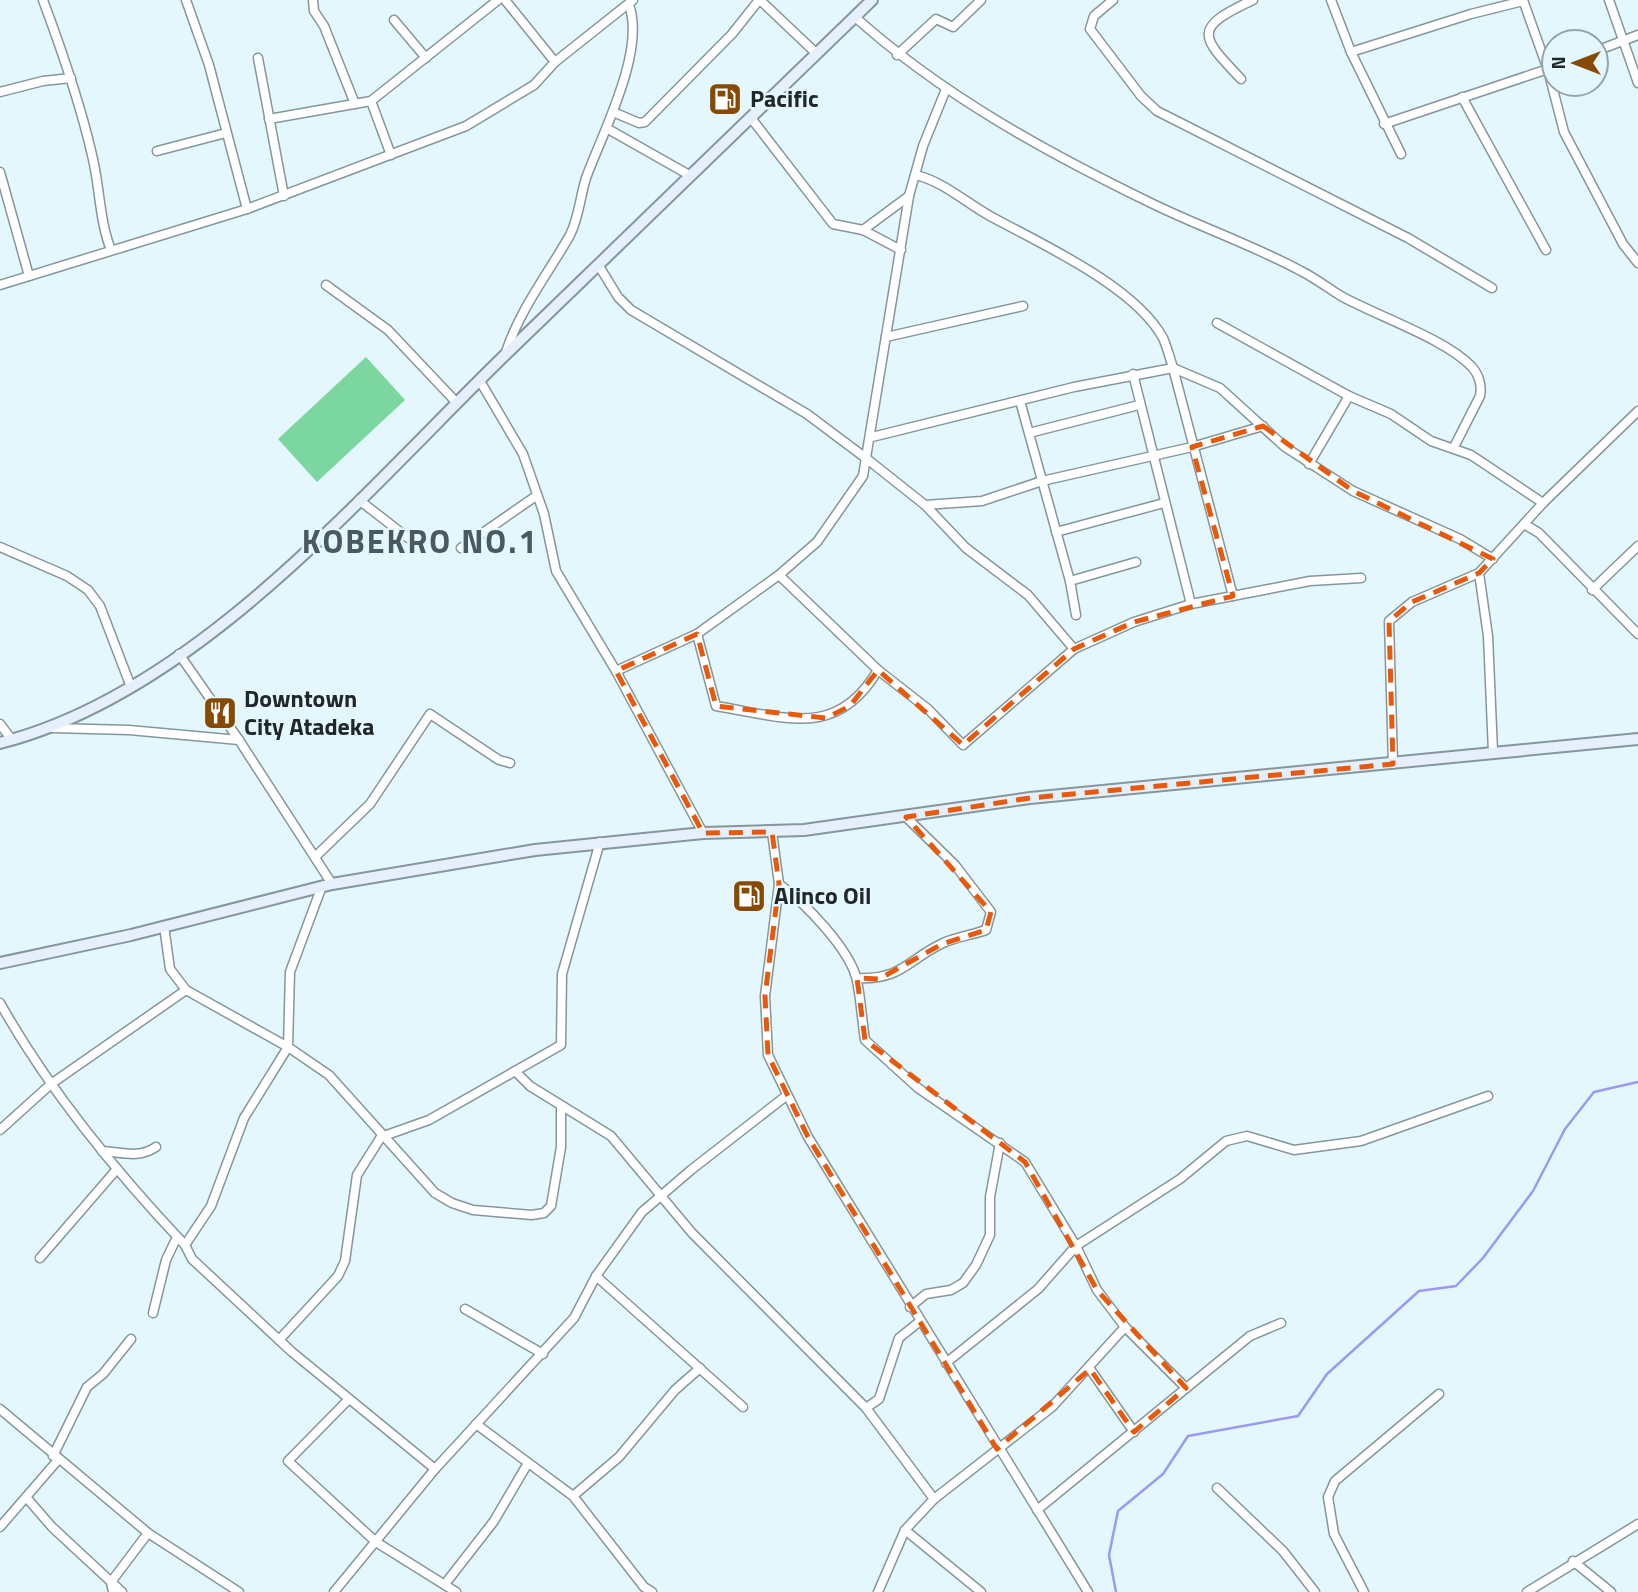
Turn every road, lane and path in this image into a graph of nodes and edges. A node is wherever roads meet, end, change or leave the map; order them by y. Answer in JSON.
{"nodes":[{"id":1,"x":43,"y":0,"type":"edge"},
{"id":2,"x":186,"y":0,"type":"edge"},
{"id":3,"x":313,"y":0,"type":"edge"},
{"id":4,"x":498,"y":0,"type":"edge"},
{"id":5,"x":505,"y":0,"type":"edge"},
{"id":6,"x":760,"y":0,"type":"edge"},
{"id":7,"x":872,"y":0,"type":"edge"},
{"id":8,"x":981,"y":0,"type":"edge"},
{"id":9,"x":1113,"y":0,"type":"edge"},
{"id":10,"x":1253,"y":0,"type":"edge"},
{"id":11,"x":1331,"y":0,"type":"edge"},
{"id":12,"x":1609,"y":0,"type":"edge"},
{"id":13,"x":1523,"y":1,"type":"edge"},
{"id":14,"x":631,"y":3,"type":"edge"},
{"id":15,"x":855,"y":17,"type":"junction"},
{"id":16,"x":394,"y":20,"type":"dead end"},
{"id":17,"x":1638,"y":36,"type":"edge"},
{"id":18,"x":1623,"y":40,"type":"junction"},
{"id":19,"x":1540,"y":42,"type":"edge"},
{"id":20,"x":1610,"y":45,"type":"edge"},
{"id":21,"x":1351,"y":52,"type":"junction"},
{"id":22,"x":817,"y":54,"type":"junction"},
{"id":23,"x":897,"y":55,"type":"junction"},
{"id":24,"x":258,"y":58,"type":"dead end"},
{"id":25,"x":426,"y":58,"type":"junction"},
{"id":26,"x":555,"y":62,"type":"junction"},
{"id":27,"x":1540,"y":72,"type":"edge"},
{"id":28,"x":71,"y":78,"type":"junction"},
{"id":29,"x":1241,"y":79,"type":"dead end"},
{"id":30,"x":1638,"y":83,"type":"edge"},
{"id":31,"x":946,"y":89,"type":"junction"},
{"id":32,"x":0,"y":92,"type":"edge"},
{"id":33,"x":1462,"y":97,"type":"junction"},
{"id":34,"x":1557,"y":98,"type":"edge"},
{"id":35,"x":372,"y":101,"type":"junction"},
{"id":36,"x":355,"y":104,"type":"junction"},
{"id":37,"x":613,"y":112,"type":"junction"},
{"id":38,"x":751,"y":118,"type":"junction"},
{"id":39,"x":269,"y":119,"type":"junction"},
{"id":40,"x":1384,"y":124,"type":"junction"},
{"id":41,"x":608,"y":129,"type":"junction"},
{"id":42,"x":226,"y":134,"type":"junction"},
{"id":43,"x":157,"y":152,"type":"dead end"},
{"id":44,"x":1401,"y":154,"type":"dead end"},
{"id":45,"x":391,"y":155,"type":"junction"},
{"id":46,"x":0,"y":172,"type":"edge"},
{"id":47,"x":691,"y":176,"type":"junction"},
{"id":48,"x":916,"y":176,"type":"junction"},
{"id":49,"x":284,"y":196,"type":"junction"},
{"id":50,"x":909,"y":196,"type":"junction"},
{"id":51,"x":247,"y":209,"type":"junction"},
{"id":52,"x":863,"y":230,"type":"junction"},
{"id":53,"x":111,"y":250,"type":"junction"},
{"id":54,"x":901,"y":250,"type":"junction"},
{"id":55,"x":1546,"y":250,"type":"dead end"},
{"id":56,"x":1638,"y":263,"type":"edge"},
{"id":57,"x":599,"y":267,"type":"junction"},
{"id":58,"x":29,"y":276,"type":"junction"},
{"id":59,"x":0,"y":285,"type":"edge"},
{"id":60,"x":326,"y":285,"type":"dead end"},
{"id":61,"x":1492,"y":288,"type":"dead end"},
{"id":62,"x":1023,"y":306,"type":"dead end"},
{"id":63,"x":1217,"y":323,"type":"dead end"},
{"id":64,"x":886,"y":337,"type":"junction"},
{"id":65,"x":505,"y":355,"type":"junction"},
{"id":66,"x":1173,"y":368,"type":"junction"},
{"id":67,"x":1133,"y":374,"type":"junction"},
{"id":68,"x":480,"y":381,"type":"junction"},
{"id":69,"x":1349,"y":396,"type":"junction"},
{"id":70,"x":1020,"y":401,"type":"junction"},
{"id":71,"x":457,"y":403,"type":"junction"},
{"id":72,"x":1139,"y":405,"type":"junction"},
{"id":73,"x":1638,"y":411,"type":"edge"},
{"id":74,"x":1262,"y":426,"type":"junction"},
{"id":75,"x":1029,"y":433,"type":"junction"},
{"id":76,"x":872,"y":437,"type":"junction"},
{"id":77,"x":1192,"y":447,"type":"junction"},
{"id":78,"x":1454,"y":447,"type":"junction"},
{"id":79,"x":1152,"y":457,"type":"junction"},
{"id":80,"x":867,"y":459,"type":"junction"},
{"id":81,"x":1309,"y":464,"type":"junction"},
{"id":82,"x":1042,"y":481,"type":"junction"},
{"id":83,"x":536,"y":496,"type":"junction"},
{"id":84,"x":359,"y":500,"type":"junction"},
{"id":85,"x":1164,"y":503,"type":"junction"},
{"id":86,"x":1543,"y":503,"type":"junction"},
{"id":87,"x":925,"y":505,"type":"junction"},
{"id":88,"x":1524,"y":524,"type":"junction"},
{"id":89,"x":1056,"y":532,"type":"junction"},
{"id":90,"x":408,"y":538,"type":"dead end"},
{"id":91,"x":1638,"y":546,"type":"edge"},
{"id":92,"x":0,"y":547,"type":"edge"},
{"id":93,"x":461,"y":548,"type":"dead end"},
{"id":94,"x":1493,"y":559,"type":"junction"},
{"id":95,"x":1136,"y":562,"type":"dead end"},
{"id":96,"x":1479,"y":573,"type":"junction"},
{"id":97,"x":779,"y":575,"type":"junction"},
{"id":98,"x":1362,"y":578,"type":"dead end"},
{"id":99,"x":1070,"y":580,"type":"junction"},
{"id":100,"x":1592,"y":590,"type":"junction"},
{"id":101,"x":1233,"y":596,"type":"junction"},
{"id":102,"x":1191,"y":604,"type":"junction"},
{"id":103,"x":1076,"y":615,"type":"dead end"},
{"id":104,"x":697,"y":634,"type":"junction"},
{"id":105,"x":1638,"y":634,"type":"edge"},
{"id":106,"x":1074,"y":649,"type":"junction"},
{"id":107,"x":179,"y":654,"type":"junction"},
{"id":108,"x":878,"y":670,"type":"junction"},
{"id":109,"x":616,"y":671,"type":"junction"},
{"id":110,"x":131,"y":687,"type":"junction"},
{"id":111,"x":0,"y":724,"type":"edge"},
{"id":112,"x":52,"y":728,"type":"junction"},
{"id":113,"x":1638,"y":739,"type":"edge"},
{"id":114,"x":12,"y":740,"type":"junction"},
{"id":115,"x":239,"y":740,"type":"junction"},
{"id":116,"x":0,"y":743,"type":"edge"},
{"id":117,"x":1493,"y":752,"type":"junction"},
{"id":118,"x":510,"y":763,"type":"dead end"},
{"id":119,"x":1393,"y":764,"type":"junction"},
{"id":120,"x":906,"y":817,"type":"junction"},
{"id":121,"x":772,"y":832,"type":"junction"},
{"id":122,"x":704,"y":833,"type":"junction"},
{"id":123,"x":600,"y":842,"type":"junction"},
{"id":124,"x":316,"y":856,"type":"junction"},
{"id":125,"x":779,"y":884,"type":"junction"},
{"id":126,"x":327,"y":885,"type":"junction"},
{"id":127,"x":164,"y":926,"type":"junction"},
{"id":128,"x":0,"y":962,"type":"edge"},
{"id":129,"x":857,"y":978,"type":"junction"},
{"id":130,"x":187,"y":990,"type":"junction"},
{"id":131,"x":0,"y":1003,"type":"edge"},
{"id":132,"x":288,"y":1047,"type":"junction"},
{"id":133,"x":515,"y":1071,"type":"junction"},
{"id":134,"x":51,"y":1084,"type":"junction"},
{"id":135,"x":786,"y":1096,"type":"junction"},
{"id":136,"x":1488,"y":1096,"type":"dead end"},
{"id":137,"x":561,"y":1107,"type":"junction"},
{"id":138,"x":0,"y":1130,"type":"edge"},
{"id":139,"x":381,"y":1137,"type":"junction"},
{"id":140,"x":1000,"y":1143,"type":"junction"},
{"id":141,"x":156,"y":1147,"type":"dead end"},
{"id":142,"x":102,"y":1151,"type":"junction"},
{"id":143,"x":117,"y":1168,"type":"junction"},
{"id":144,"x":661,"y":1196,"type":"junction"},
{"id":145,"x":177,"y":1237,"type":"junction"},
{"id":146,"x":185,"y":1245,"type":"junction"},
{"id":147,"x":1076,"y":1247,"type":"junction"},
{"id":148,"x":40,"y":1258,"type":"dead end"},
{"id":149,"x":596,"y":1276,"type":"junction"},
{"id":150,"x":910,"y":1307,"type":"junction"},
{"id":151,"x":465,"y":1308,"type":"dead end"},
{"id":152,"x":153,"y":1313,"type":"dead end"},
{"id":153,"x":919,"y":1322,"type":"junction"},
{"id":154,"x":1281,"y":1323,"type":"dead end"},
{"id":155,"x":1125,"y":1327,"type":"junction"},
{"id":156,"x":131,"y":1339,"type":"dead end"},
{"id":157,"x":279,"y":1340,"type":"junction"},
{"id":158,"x":543,"y":1354,"type":"junction"},
{"id":159,"x":946,"y":1363,"type":"junction"},
{"id":160,"x":700,"y":1368,"type":"junction"},
{"id":161,"x":1090,"y":1369,"type":"junction"},
{"id":162,"x":1186,"y":1388,"type":"junction"},
{"id":163,"x":1439,"y":1394,"type":"dead end"},
{"id":164,"x":349,"y":1399,"type":"junction"},
{"id":165,"x":743,"y":1407,"type":"dead end"},
{"id":166,"x":866,"y":1408,"type":"junction"},
{"id":167,"x":0,"y":1409,"type":"edge"},
{"id":168,"x":476,"y":1424,"type":"junction"},
{"id":169,"x":1134,"y":1432,"type":"junction"},
{"id":170,"x":998,"y":1449,"type":"junction"},
{"id":171,"x":55,"y":1458,"type":"junction"},
{"id":172,"x":528,"y":1463,"type":"junction"},
{"id":173,"x":435,"y":1469,"type":"junction"},
{"id":174,"x":1217,"y":1488,"type":"dead end"},
{"id":175,"x":573,"y":1496,"type":"junction"},
{"id":176,"x":26,"y":1497,"type":"junction"},
{"id":177,"x":933,"y":1499,"type":"junction"},
{"id":178,"x":1037,"y":1510,"type":"junction"},
{"id":179,"x":1638,"y":1524,"type":"edge"},
{"id":180,"x":0,"y":1527,"type":"edge"},
{"id":181,"x":905,"y":1530,"type":"junction"},
{"id":182,"x":148,"y":1533,"type":"junction"},
{"id":183,"x":376,"y":1542,"type":"junction"},
{"id":184,"x":1573,"y":1561,"type":"junction"},
{"id":185,"x":111,"y":1583,"type":"junction"},
{"id":186,"x":445,"y":1584,"type":"junction"},
{"id":187,"x":113,"y":1592,"type":"edge"},
{"id":188,"x":122,"y":1592,"type":"edge"},
{"id":189,"x":239,"y":1592,"type":"edge"},
{"id":190,"x":334,"y":1592,"type":"edge"},
{"id":191,"x":456,"y":1592,"type":"edge"},
{"id":192,"x":652,"y":1592,"type":"edge"},
{"id":193,"x":878,"y":1592,"type":"edge"},
{"id":194,"x":981,"y":1592,"type":"edge"},
{"id":195,"x":1088,"y":1592,"type":"edge"},
{"id":196,"x":1315,"y":1592,"type":"edge"},
{"id":197,"x":1364,"y":1592,"type":"edge"},
{"id":198,"x":1527,"y":1592,"type":"edge"},
{"id":199,"x":1611,"y":1592,"type":"edge"}],
"edges":[{"from":1,"to":28,"type":"street"},
{"from":2,"to":42,"type":"street"},
{"from":3,"to":36,"type":"street"},
{"from":4,"to":25,"type":"street"},
{"from":5,"to":26,"type":"street"},
{"from":6,"to":22,"type":"street"},
{"from":6,"to":37,"type":"street"},
{"from":7,"to":15,"type":"street"},
{"from":8,"to":23,"type":"street"},
{"from":9,"to":61,"type":"street"},
{"from":10,"to":29,"type":"street"},
{"from":11,"to":21,"type":"street"},
{"from":12,"to":18,"type":"street"},
{"from":13,"to":19,"type":"street"},
{"from":13,"to":21,"type":"street"},
{"from":14,"to":26,"type":"street"},
{"from":14,"to":37,"type":"street"},
{"from":15,"to":22,"type":"street"},
{"from":15,"to":23,"type":"street"},
{"from":16,"to":25,"type":"street"},
{"from":17,"to":18,"type":"street"},
{"from":18,"to":20,"type":"street"},
{"from":18,"to":30,"type":"street"},
{"from":21,"to":40,"type":"street"},
{"from":22,"to":38,"type":"street"},
{"from":23,"to":31,"type":"street"},
{"from":24,"to":39,"type":"street"},
{"from":25,"to":35,"type":"street"},
{"from":26,"to":45,"type":"street"},
{"from":27,"to":33,"type":"street"},
{"from":28,"to":32,"type":"street"},
{"from":28,"to":53,"type":"street"},
{"from":31,"to":48,"type":"street"},
{"from":31,"to":78,"type":"street"},
{"from":33,"to":40,"type":"street"},
{"from":33,"to":55,"type":"street"},
{"from":34,"to":56,"type":"street"},
{"from":35,"to":36,"type":"street"},
{"from":35,"to":45,"type":"street"},
{"from":36,"to":39,"type":"street"},
{"from":37,"to":41,"type":"street"},
{"from":38,"to":47,"type":"street"},
{"from":38,"to":52,"type":"street"},
{"from":39,"to":49,"type":"street"},
{"from":40,"to":44,"type":"street"},
{"from":41,"to":47,"type":"street"},
{"from":41,"to":65,"type":"street"},
{"from":42,"to":43,"type":"street"},
{"from":42,"to":51,"type":"street"},
{"from":45,"to":49,"type":"street"},
{"from":46,"to":58,"type":"street"},
{"from":47,"to":57,"type":"street"},
{"from":48,"to":50,"type":"street"},
{"from":48,"to":66,"type":"street"},
{"from":49,"to":51,"type":"street"},
{"from":50,"to":52,"type":"street"},
{"from":50,"to":54,"type":"street"},
{"from":51,"to":53,"type":"street"},
{"from":52,"to":54,"type":"street"},
{"from":53,"to":58,"type":"street"},
{"from":54,"to":64,"type":"street"},
{"from":57,"to":65,"type":"street"},
{"from":57,"to":80,"type":"street"},
{"from":58,"to":59,"type":"street"},
{"from":60,"to":71,"type":"street"},
{"from":62,"to":64,"type":"street"},
{"from":63,"to":69,"type":"street"},
{"from":64,"to":76,"type":"street"},
{"from":65,"to":68,"type":"street"},
{"from":66,"to":67,"type":"street"},
{"from":66,"to":74,"type":"street"},
{"from":66,"to":77,"type":"street"},
{"from":67,"to":70,"type":"street"},
{"from":67,"to":72,"type":"street"},
{"from":68,"to":71,"type":"street"},
{"from":68,"to":83,"type":"street"},
{"from":69,"to":78,"type":"street"},
{"from":69,"to":81,"type":"street"},
{"from":70,"to":75,"type":"street"},
{"from":70,"to":76,"type":"street"},
{"from":71,"to":84,"type":"street"},
{"from":72,"to":75,"type":"street"},
{"from":72,"to":79,"type":"street"},
{"from":73,"to":86,"type":"street"},
{"from":74,"to":77,"type":"street"},
{"from":74,"to":81,"type":"street"},
{"from":75,"to":82,"type":"street"},
{"from":76,"to":80,"type":"street"},
{"from":77,"to":79,"type":"street"},
{"from":77,"to":101,"type":"street"},
{"from":78,"to":86,"type":"street"},
{"from":79,"to":82,"type":"street"},
{"from":79,"to":85,"type":"street"},
{"from":80,"to":87,"type":"street"},
{"from":80,"to":97,"type":"street"},
{"from":81,"to":94,"type":"street"},
{"from":82,"to":87,"type":"street"},
{"from":82,"to":89,"type":"street"},
{"from":83,"to":93,"type":"street"},
{"from":83,"to":109,"type":"street"},
{"from":84,"to":90,"type":"street"},
{"from":84,"to":107,"type":"street"},
{"from":85,"to":89,"type":"street"},
{"from":85,"to":102,"type":"street"},
{"from":86,"to":88,"type":"street"},
{"from":87,"to":106,"type":"street"},
{"from":88,"to":94,"type":"street"},
{"from":88,"to":100,"type":"street"},
{"from":89,"to":99,"type":"street"},
{"from":91,"to":100,"type":"street"},
{"from":92,"to":110,"type":"street"},
{"from":94,"to":96,"type":"street"},
{"from":95,"to":99,"type":"street"},
{"from":96,"to":117,"type":"street"},
{"from":96,"to":119,"type":"street"},
{"from":97,"to":104,"type":"street"},
{"from":97,"to":108,"type":"street"},
{"from":98,"to":101,"type":"street"},
{"from":99,"to":103,"type":"street"},
{"from":100,"to":105,"type":"street"},
{"from":101,"to":102,"type":"street"},
{"from":102,"to":106,"type":"street"},
{"from":104,"to":108,"type":"street"},
{"from":104,"to":109,"type":"street"},
{"from":106,"to":108,"type":"street"},
{"from":107,"to":110,"type":"street"},
{"from":107,"to":115,"type":"street"},
{"from":109,"to":122,"type":"street"},
{"from":110,"to":112,"type":"street"},
{"from":111,"to":114,"type":"street"},
{"from":112,"to":114,"type":"street"},
{"from":112,"to":115,"type":"street"},
{"from":113,"to":117,"type":"street"},
{"from":114,"to":116,"type":"street"},
{"from":115,"to":124,"type":"street"},
{"from":117,"to":119,"type":"street"},
{"from":118,"to":124,"type":"street"},
{"from":119,"to":120,"type":"street"},
{"from":120,"to":121,"type":"street"},
{"from":120,"to":129,"type":"street"},
{"from":121,"to":122,"type":"street"},
{"from":121,"to":125,"type":"street"},
{"from":122,"to":123,"type":"street"},
{"from":123,"to":126,"type":"street"},
{"from":123,"to":133,"type":"street"},
{"from":124,"to":126,"type":"street"},
{"from":125,"to":129,"type":"street"},
{"from":125,"to":135,"type":"street"},
{"from":126,"to":127,"type":"street"},
{"from":126,"to":132,"type":"street"},
{"from":127,"to":128,"type":"street"},
{"from":127,"to":130,"type":"street"},
{"from":129,"to":140,"type":"street"},
{"from":130,"to":132,"type":"street"},
{"from":130,"to":134,"type":"street"},
{"from":131,"to":134,"type":"street"},
{"from":132,"to":139,"type":"street"},
{"from":132,"to":146,"type":"street"},
{"from":133,"to":137,"type":"street"},
{"from":133,"to":139,"type":"street"},
{"from":134,"to":138,"type":"street"},
{"from":134,"to":142,"type":"street"},
{"from":135,"to":144,"type":"street"},
{"from":135,"to":150,"type":"street"},
{"from":136,"to":147,"type":"street"},
{"from":137,"to":139,"type":"street"},
{"from":137,"to":144,"type":"street"},
{"from":139,"to":157,"type":"street"},
{"from":140,"to":147,"type":"street"},
{"from":140,"to":150,"type":"street"},
{"from":141,"to":142,"type":"street"},
{"from":142,"to":143,"type":"street"},
{"from":143,"to":145,"type":"street"},
{"from":143,"to":148,"type":"street"},
{"from":144,"to":149,"type":"street"},
{"from":144,"to":166,"type":"street"},
{"from":145,"to":146,"type":"street"},
{"from":145,"to":152,"type":"street"},
{"from":146,"to":157,"type":"street"},
{"from":147,"to":155,"type":"street"},
{"from":147,"to":159,"type":"street"},
{"from":149,"to":158,"type":"street"},
{"from":149,"to":160,"type":"street"},
{"from":150,"to":153,"type":"street"},
{"from":151,"to":158,"type":"street"},
{"from":153,"to":159,"type":"street"},
{"from":153,"to":166,"type":"street"},
{"from":154,"to":162,"type":"street"},
{"from":155,"to":161,"type":"street"},
{"from":155,"to":162,"type":"street"},
{"from":156,"to":171,"type":"street"},
{"from":157,"to":164,"type":"street"},
{"from":158,"to":168,"type":"street"},
{"from":159,"to":170,"type":"street"},
{"from":160,"to":165,"type":"street"},
{"from":160,"to":175,"type":"street"},
{"from":161,"to":169,"type":"street"},
{"from":161,"to":170,"type":"street"},
{"from":162,"to":169,"type":"street"},
{"from":163,"to":197,"type":"street"},
{"from":164,"to":173,"type":"street"},
{"from":164,"to":183,"type":"street"},
{"from":166,"to":177,"type":"street"},
{"from":167,"to":171,"type":"street"},
{"from":168,"to":172,"type":"street"},
{"from":168,"to":173,"type":"street"},
{"from":169,"to":178,"type":"street"},
{"from":170,"to":177,"type":"street"},
{"from":170,"to":178,"type":"street"},
{"from":171,"to":176,"type":"street"},
{"from":171,"to":182,"type":"street"},
{"from":172,"to":175,"type":"street"},
{"from":172,"to":186,"type":"street"},
{"from":173,"to":183,"type":"street"},
{"from":174,"to":196,"type":"street"},
{"from":175,"to":192,"type":"street"},
{"from":176,"to":180,"type":"street"},
{"from":176,"to":185,"type":"street"},
{"from":177,"to":181,"type":"street"},
{"from":178,"to":195,"type":"street"},
{"from":179,"to":184,"type":"street"},
{"from":181,"to":193,"type":"street"},
{"from":181,"to":194,"type":"street"},
{"from":182,"to":185,"type":"street"},
{"from":182,"to":189,"type":"street"},
{"from":183,"to":186,"type":"street"},
{"from":183,"to":190,"type":"street"},
{"from":184,"to":198,"type":"street"},
{"from":184,"to":199,"type":"street"},
{"from":185,"to":187,"type":"street"},
{"from":185,"to":188,"type":"street"},
{"from":186,"to":191,"type":"street"}]}
